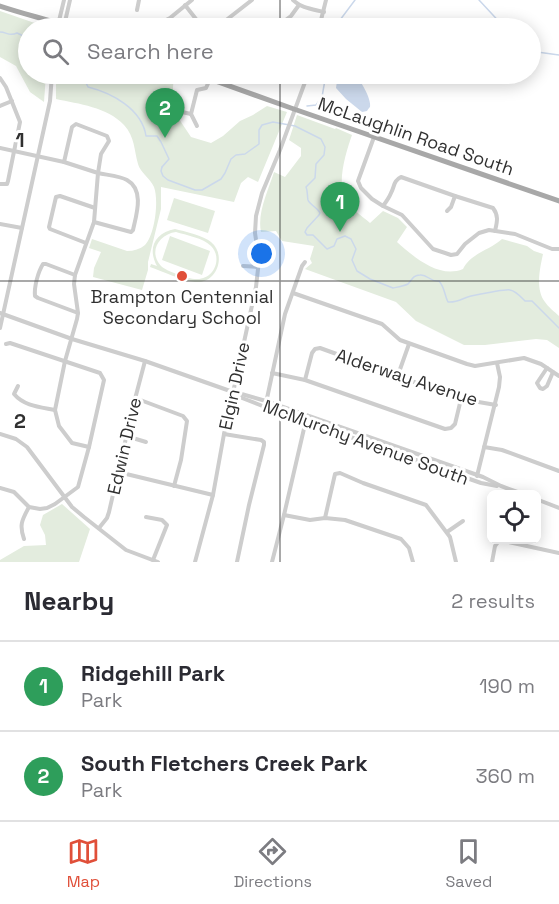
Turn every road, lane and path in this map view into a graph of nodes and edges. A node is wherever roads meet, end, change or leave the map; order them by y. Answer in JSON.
{"nodes":[{"id":1,"x":64,"y":0,"type":"edge"},
{"id":2,"x":70,"y":0,"type":"edge"},
{"id":3,"x":139,"y":0,"type":"edge"},
{"id":4,"x":192,"y":0,"type":"edge"},
{"id":5,"x":252,"y":0,"type":"edge"},
{"id":6,"x":293,"y":0,"type":"edge"},
{"id":7,"x":326,"y":0,"type":"edge"},
{"id":8,"x":185,"y":5,"type":"junction"},
{"id":9,"x":298,"y":5,"type":"junction"},
{"id":10,"x":0,"y":6,"type":"edge"},
{"id":11,"x":136,"y":10,"type":"dead end"},
{"id":12,"x":324,"y":12,"type":"junction"},
{"id":13,"x":35,"y":18,"type":"edge"},
{"id":14,"x":61,"y":18,"type":"edge"},
{"id":15,"x":63,"y":18,"type":"edge"},
{"id":16,"x":170,"y":18,"type":"edge"},
{"id":17,"x":195,"y":18,"type":"edge"},
{"id":18,"x":229,"y":18,"type":"edge"},
{"id":19,"x":288,"y":18,"type":"edge"},
{"id":20,"x":322,"y":18,"type":"edge"},
{"id":21,"x":0,"y":78,"type":"edge"},
{"id":22,"x":51,"y":84,"type":"edge"},
{"id":23,"x":208,"y":84,"type":"edge"},
{"id":24,"x":226,"y":84,"type":"edge"},
{"id":25,"x":304,"y":84,"type":"edge"},
{"id":26,"x":12,"y":101,"type":"junction"},
{"id":27,"x":0,"y":106,"type":"edge"},
{"id":28,"x":295,"y":110,"type":"junction"},
{"id":29,"x":182,"y":112,"type":"dead end"},
{"id":30,"x":191,"y":114,"type":"junction"},
{"id":31,"x":197,"y":126,"type":"dead end"},
{"id":32,"x":374,"y":136,"type":"junction"},
{"id":33,"x":0,"y":148,"type":"edge"},
{"id":34,"x":14,"y":150,"type":"junction"},
{"id":35,"x":38,"y":155,"type":"junction"},
{"id":36,"x":64,"y":162,"type":"junction"},
{"id":37,"x":98,"y":173,"type":"junction"},
{"id":38,"x":0,"y":184,"type":"edge"},
{"id":39,"x":455,"y":196,"type":"junction"},
{"id":40,"x":559,"y":201,"type":"edge"},
{"id":41,"x":383,"y":206,"type":"junction"},
{"id":42,"x":95,"y":208,"type":"junction"},
{"id":43,"x":447,"y":211,"type":"dead end"},
{"id":44,"x":94,"y":222,"type":"junction"},
{"id":45,"x":0,"y":224,"type":"edge"},
{"id":46,"x":22,"y":228,"type":"junction"},
{"id":47,"x":495,"y":231,"type":"junction"},
{"id":48,"x":86,"y":243,"type":"junction"},
{"id":49,"x":559,"y":249,"type":"edge"},
{"id":50,"x":305,"y":262,"type":"dead end"},
{"id":51,"x":243,"y":266,"type":"dead end"},
{"id":52,"x":258,"y":267,"type":"junction"},
{"id":53,"x":75,"y":274,"type":"junction"},
{"id":54,"x":293,"y":293,"type":"junction"},
{"id":55,"x":78,"y":313,"type":"junction"},
{"id":56,"x":2,"y":314,"type":"edge"},
{"id":57,"x":0,"y":328,"type":"edge"},
{"id":58,"x":72,"y":339,"type":"junction"},
{"id":59,"x":6,"y":344,"type":"dead end"},
{"id":60,"x":409,"y":344,"type":"junction"},
{"id":61,"x":65,"y":361,"type":"junction"},
{"id":62,"x":145,"y":362,"type":"junction"},
{"id":63,"x":497,"y":363,"type":"junction"},
{"id":64,"x":547,"y":368,"type":"junction"},
{"id":65,"x":553,"y":372,"type":"junction"},
{"id":66,"x":272,"y":373,"type":"junction"},
{"id":67,"x":398,"y":375,"type":"junction"},
{"id":68,"x":559,"y":376,"type":"edge"},
{"id":69,"x":305,"y":380,"type":"junction"},
{"id":70,"x":18,"y":386,"type":"dead end"},
{"id":71,"x":233,"y":393,"type":"junction"},
{"id":72,"x":135,"y":398,"type":"junction"},
{"id":73,"x":461,"y":399,"type":"junction"},
{"id":74,"x":266,"y":404,"type":"junction"},
{"id":75,"x":496,"y":405,"type":"junction"},
{"id":76,"x":55,"y":410,"type":"junction"},
{"id":77,"x":306,"y":418,"type":"junction"},
{"id":78,"x":0,"y":434,"type":"edge"},
{"id":79,"x":224,"y":434,"type":"junction"},
{"id":80,"x":126,"y":436,"type":"junction"},
{"id":81,"x":146,"y":442,"type":"dead end"},
{"id":82,"x":89,"y":447,"type":"junction"},
{"id":83,"x":484,"y":447,"type":"junction"},
{"id":84,"x":559,"y":471,"type":"edge"},
{"id":85,"x":118,"y":472,"type":"junction"},
{"id":86,"x":478,"y":475,"type":"junction"},
{"id":87,"x":476,"y":481,"type":"junction"},
{"id":88,"x":174,"y":486,"type":"junction"},
{"id":89,"x":501,"y":486,"type":"junction"},
{"id":90,"x":0,"y":488,"type":"edge"},
{"id":91,"x":511,"y":490,"type":"edge"},
{"id":92,"x":213,"y":495,"type":"junction"},
{"id":93,"x":65,"y":497,"type":"junction"},
{"id":94,"x":541,"y":501,"type":"edge"},
{"id":95,"x":29,"y":507,"type":"junction"},
{"id":96,"x":559,"y":508,"type":"edge"},
{"id":97,"x":284,"y":515,"type":"junction"},
{"id":98,"x":146,"y":517,"type":"dead end"},
{"id":99,"x":325,"y":518,"type":"junction"},
{"id":100,"x":463,"y":521,"type":"dead end"},
{"id":101,"x":99,"y":528,"type":"junction"},
{"id":102,"x":447,"y":532,"type":"junction"},
{"id":103,"x":24,"y":539,"type":"dead end"},
{"id":104,"x":559,"y":553,"type":"edge"},
{"id":105,"x":155,"y":561,"type":"edge"},
{"id":106,"x":195,"y":562,"type":"edge"},
{"id":107,"x":237,"y":562,"type":"edge"},
{"id":108,"x":272,"y":562,"type":"edge"},
{"id":109,"x":413,"y":562,"type":"edge"},
{"id":110,"x":456,"y":562,"type":"edge"},
{"id":111,"x":492,"y":562,"type":"edge"}],
"edges":[{"from":1,"to":14,"type":"street"},
{"from":2,"to":15,"type":"street"},
{"from":3,"to":11,"type":"street"},
{"from":4,"to":8,"type":"street"},
{"from":5,"to":18,"type":"street"},
{"from":6,"to":9,"type":"street"},
{"from":7,"to":12,"type":"street"},
{"from":8,"to":16,"type":"street"},
{"from":8,"to":17,"type":"street"},
{"from":9,"to":12,"type":"street"},
{"from":9,"to":19,"type":"street"},
{"from":10,"to":13,"type":"main road"},
{"from":12,"to":20,"type":"street"},
{"from":21,"to":26,"type":"street"},
{"from":22,"to":35,"type":"street"},
{"from":23,"to":30,"type":"street"},
{"from":24,"to":28,"type":"main road","name":"McLaughlin Road South"},
{"from":25,"to":28,"type":"street","name":"Elgin Drive"},
{"from":26,"to":27,"type":"street"},
{"from":26,"to":34,"type":"street"},
{"from":28,"to":32,"type":"main road","name":"McLaughlin Road South"},
{"from":28,"to":52,"type":"street","name":"Elgin Drive"},
{"from":29,"to":30,"type":"street"},
{"from":30,"to":31,"type":"street"},
{"from":32,"to":40,"type":"main road","name":"McLaughlin Road South"},
{"from":32,"to":41,"type":"street"},
{"from":33,"to":34,"type":"street"},
{"from":34,"to":35,"type":"street"},
{"from":34,"to":38,"type":"street"},
{"from":35,"to":36,"type":"street"},
{"from":35,"to":46,"type":"street"},
{"from":36,"to":37,"type":"street"},
{"from":36,"to":37,"type":"street"},
{"from":37,"to":42,"type":"street"},
{"from":37,"to":44,"type":"street"},
{"from":39,"to":41,"type":"street"},
{"from":39,"to":43,"type":"street"},
{"from":39,"to":47,"type":"street"},
{"from":41,"to":47,"type":"street"},
{"from":42,"to":44,"type":"street"},
{"from":42,"to":48,"type":"street"},
{"from":44,"to":48,"type":"street"},
{"from":45,"to":46,"type":"street"},
{"from":46,"to":56,"type":"street"},
{"from":47,"to":49,"type":"street"},
{"from":48,"to":53,"type":"street"},
{"from":50,"to":54,"type":"street"},
{"from":51,"to":52,"type":"street"},
{"from":52,"to":71,"type":"street","name":"Elgin Drive"},
{"from":53,"to":55,"type":"street"},
{"from":53,"to":55,"type":"street"},
{"from":54,"to":60,"type":"street"},
{"from":54,"to":66,"type":"street"},
{"from":55,"to":58,"type":"street"},
{"from":56,"to":57,"type":"street"},
{"from":56,"to":58,"type":"street","name":"McMurchy Avenue South"},
{"from":58,"to":61,"type":"street"},
{"from":58,"to":62,"type":"street","name":"McMurchy Avenue South"},
{"from":59,"to":61,"type":"street"},
{"from":60,"to":63,"type":"street"},
{"from":60,"to":67,"type":"street"},
{"from":61,"to":76,"type":"street"},
{"from":61,"to":82,"type":"street"},
{"from":62,"to":71,"type":"street","name":"McMurchy Avenue South"},
{"from":62,"to":72,"type":"street","name":"Edwin Drive"},
{"from":63,"to":64,"type":"street"},
{"from":63,"to":75,"type":"street"},
{"from":64,"to":65,"type":"street"},
{"from":64,"to":65,"type":"street"},
{"from":65,"to":68,"type":"street"},
{"from":66,"to":69,"type":"street"},
{"from":66,"to":74,"type":"street"},
{"from":67,"to":69,"type":"street","name":"Alderway Avenue"},
{"from":67,"to":73,"type":"street","name":"Alderway Avenue"},
{"from":69,"to":73,"type":"street"},
{"from":70,"to":76,"type":"street"},
{"from":71,"to":74,"type":"street","name":"McMurchy Avenue South"},
{"from":71,"to":79,"type":"street","name":"Elgin Drive"},
{"from":72,"to":80,"type":"street","name":"Edwin Drive"},
{"from":72,"to":88,"type":"street"},
{"from":73,"to":75,"type":"street","name":"Alderway Avenue"},
{"from":74,"to":77,"type":"street","name":"McMurchy Avenue South"},
{"from":75,"to":83,"type":"street"},
{"from":76,"to":82,"type":"street"},
{"from":77,"to":86,"type":"street","name":"McMurchy Avenue South"},
{"from":77,"to":87,"type":"street","name":"McMurchy Avenue South"},
{"from":77,"to":97,"type":"street"},
{"from":78,"to":93,"type":"street"},
{"from":79,"to":92,"type":"street","name":"Elgin Drive"},
{"from":79,"to":107,"type":"street"},
{"from":80,"to":81,"type":"street"},
{"from":80,"to":85,"type":"street","name":"Edwin Drive"},
{"from":82,"to":93,"type":"street"},
{"from":83,"to":84,"type":"street"},
{"from":83,"to":86,"type":"street"},
{"from":85,"to":88,"type":"street"},
{"from":85,"to":101,"type":"street","name":"Edwin Drive"},
{"from":86,"to":87,"type":"street"},
{"from":86,"to":89,"type":"street","name":"McMurchy Avenue South"},
{"from":87,"to":89,"type":"street","name":"McMurchy Avenue South"},
{"from":88,"to":92,"type":"street"},
{"from":89,"to":91,"type":"street","name":"McMurchy Avenue South"},
{"from":90,"to":95,"type":"street"},
{"from":92,"to":106,"type":"street","name":"Elgin Drive"},
{"from":93,"to":95,"type":"street"},
{"from":93,"to":101,"type":"street"},
{"from":94,"to":96,"type":"street"},
{"from":95,"to":103,"type":"street"},
{"from":97,"to":99,"type":"street"},
{"from":97,"to":108,"type":"street"},
{"from":98,"to":105,"type":"street"},
{"from":99,"to":102,"type":"street"},
{"from":99,"to":109,"type":"street"},
{"from":100,"to":102,"type":"street"},
{"from":101,"to":105,"type":"street"},
{"from":102,"to":110,"type":"street"},
{"from":104,"to":111,"type":"street"}]}
